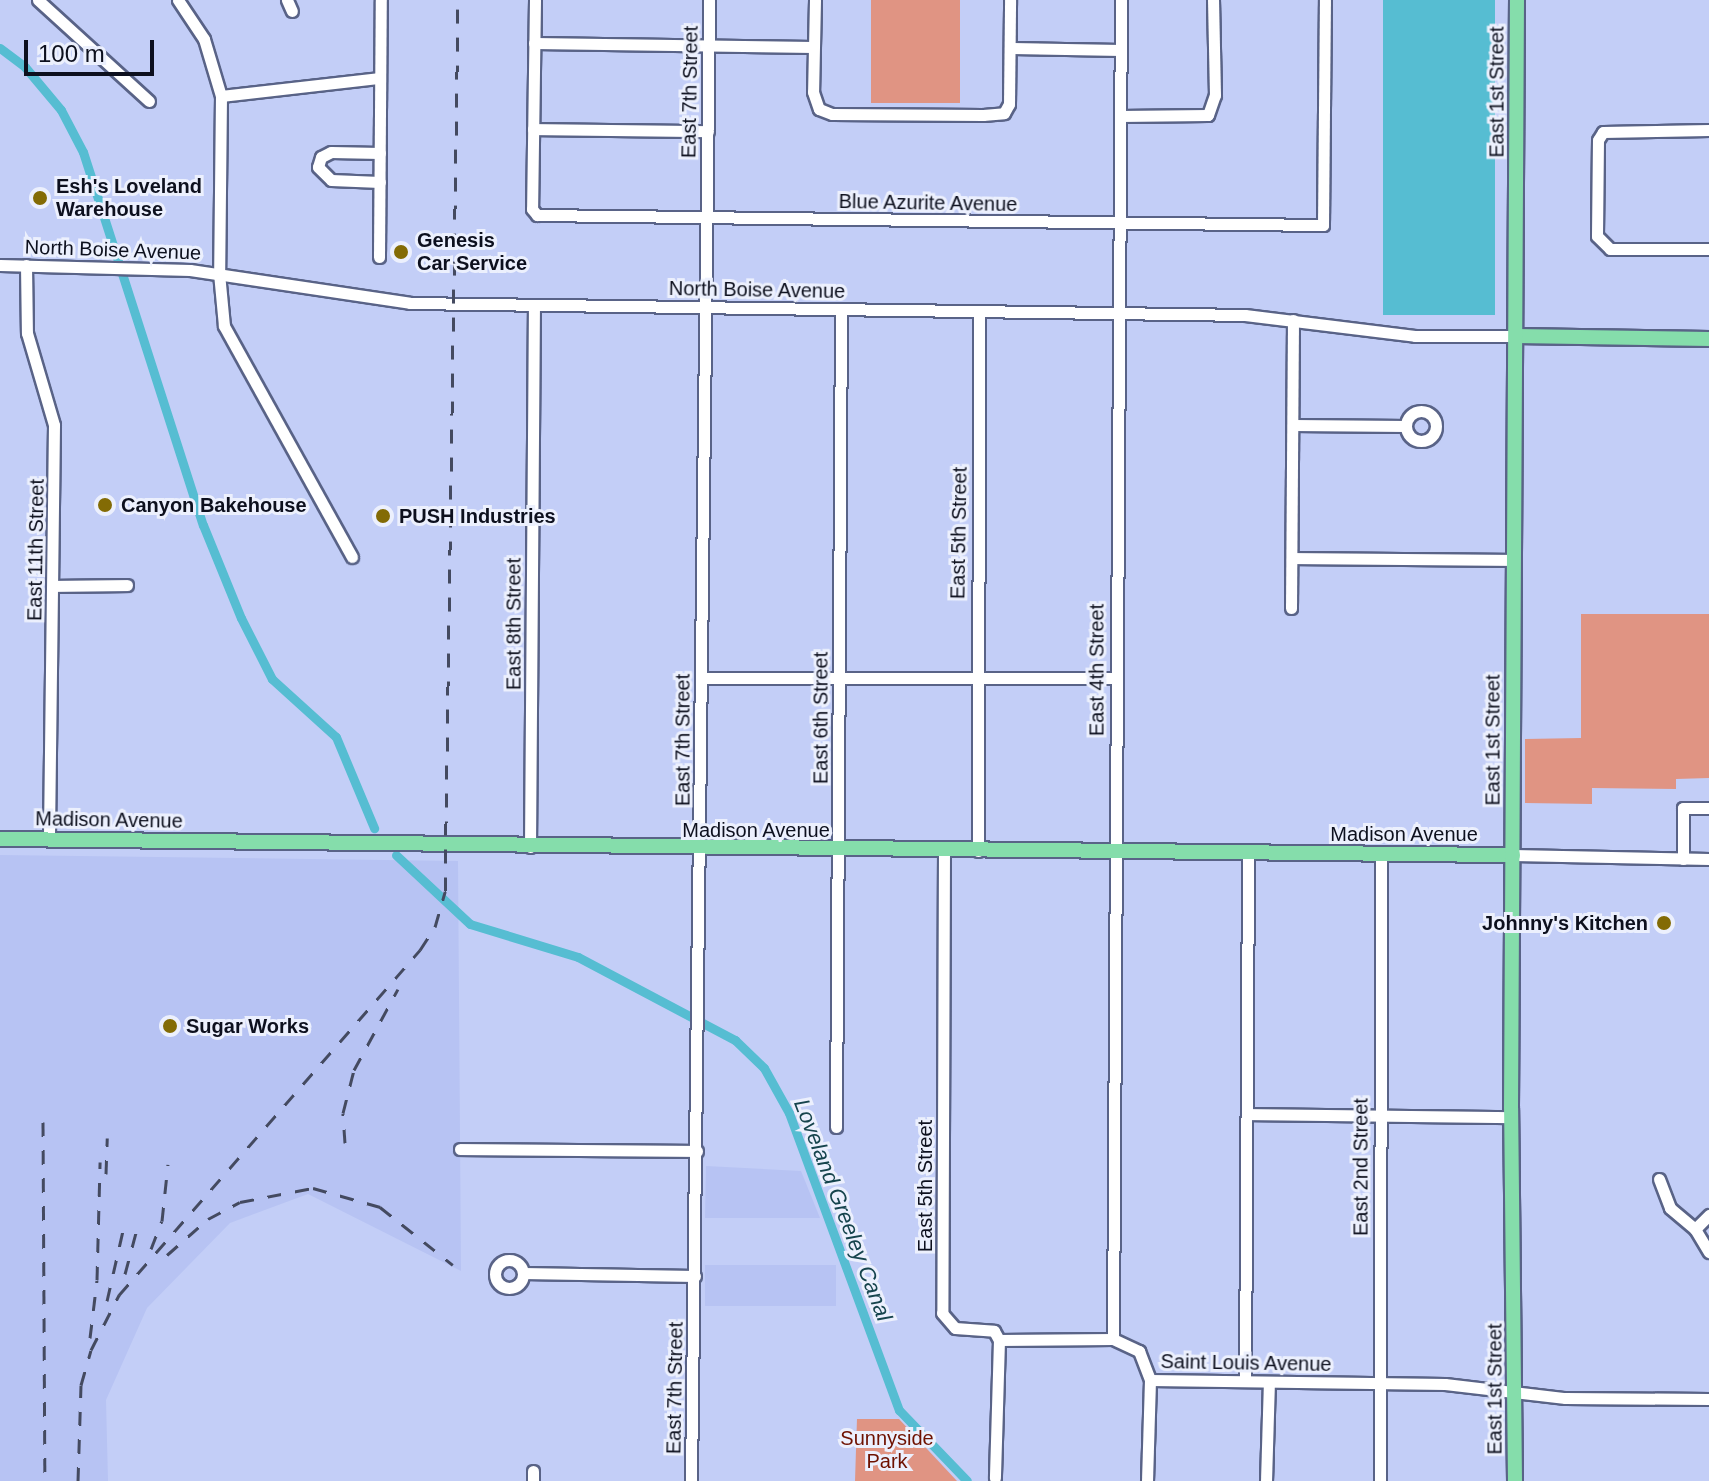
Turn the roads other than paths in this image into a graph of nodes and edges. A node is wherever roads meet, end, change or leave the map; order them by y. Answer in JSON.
{"nodes":[{"id":1,"x":38,"y":0,"type":"edge"},
{"id":2,"x":178,"y":0,"type":"edge"},
{"id":3,"x":381,"y":0,"type":"edge"},
{"id":4,"x":535,"y":0,"type":"edge"},
{"id":5,"x":709,"y":0,"type":"edge"},
{"id":6,"x":815,"y":0,"type":"edge"},
{"id":7,"x":1010,"y":0,"type":"edge"},
{"id":8,"x":1121,"y":0,"type":"edge"},
{"id":9,"x":1213,"y":0,"type":"edge"},
{"id":10,"x":1325,"y":0,"type":"edge"},
{"id":11,"x":1517,"y":0,"type":"edge"},
{"id":12,"x":534,"y":43,"type":"junction"},
{"id":13,"x":709,"y":45,"type":"junction"},
{"id":14,"x":813,"y":47,"type":"junction"},
{"id":15,"x":1012,"y":48,"type":"junction"},
{"id":16,"x":1121,"y":50,"type":"junction"},
{"id":17,"x":380,"y":78,"type":"junction"},
{"id":18,"x":221,"y":96,"type":"junction"},
{"id":19,"x":149,"y":101,"type":"dead end"},
{"id":20,"x":1120,"y":116,"type":"junction"},
{"id":21,"x":533,"y":129,"type":"junction"},
{"id":22,"x":1709,"y":130,"type":"edge"},
{"id":23,"x":708,"y":131,"type":"junction"},
{"id":24,"x":380,"y":153,"type":"junction"},
{"id":25,"x":380,"y":182,"type":"junction"},
{"id":26,"x":707,"y":218,"type":"junction"},
{"id":27,"x":1119,"y":223,"type":"junction"},
{"id":28,"x":1709,"y":249,"type":"edge"},
{"id":29,"x":379,"y":257,"type":"dead end"},
{"id":30,"x":0,"y":265,"type":"edge"},
{"id":31,"x":26,"y":265,"type":"junction"},
{"id":32,"x":219,"y":273,"type":"junction"},
{"id":33,"x":534,"y":306,"type":"junction"},
{"id":34,"x":706,"y":308,"type":"junction"},
{"id":35,"x":841,"y":309,"type":"junction"},
{"id":36,"x":979,"y":311,"type":"junction"},
{"id":37,"x":1118,"y":313,"type":"junction"},
{"id":38,"x":1293,"y":320,"type":"junction"},
{"id":39,"x":1516,"y":336,"type":"junction"},
{"id":40,"x":1709,"y":339,"type":"edge"},
{"id":41,"x":1293,"y":425,"type":"junction"},
{"id":42,"x":1406,"y":426,"type":"dead end"},
{"id":43,"x":352,"y":557,"type":"dead end"},
{"id":44,"x":1292,"y":558,"type":"junction"},
{"id":45,"x":1514,"y":560,"type":"junction"},
{"id":46,"x":127,"y":585,"type":"dead end"},
{"id":47,"x":53,"y":586,"type":"junction"},
{"id":48,"x":1291,"y":608,"type":"dead end"},
{"id":49,"x":702,"y":678,"type":"junction"},
{"id":50,"x":839,"y":678,"type":"junction"},
{"id":51,"x":1115,"y":678,"type":"junction"},
{"id":52,"x":975,"y":679,"type":"junction"},
{"id":53,"x":1709,"y":808,"type":"edge"},
{"id":54,"x":0,"y":839,"type":"edge"},
{"id":55,"x":49,"y":839,"type":"junction"},
{"id":56,"x":530,"y":847,"type":"junction"},
{"id":57,"x":701,"y":850,"type":"junction"},
{"id":58,"x":838,"y":851,"type":"junction"},
{"id":59,"x":944,"y":851,"type":"junction"},
{"id":60,"x":978,"y":851,"type":"junction"},
{"id":61,"x":1113,"y":852,"type":"junction"},
{"id":62,"x":1248,"y":853,"type":"junction"},
{"id":63,"x":1381,"y":854,"type":"junction"},
{"id":64,"x":1513,"y":855,"type":"junction"},
{"id":65,"x":1683,"y":859,"type":"junction"},
{"id":66,"x":1709,"y":859,"type":"edge"},
{"id":67,"x":1247,"y":1114,"type":"junction"},
{"id":68,"x":1379,"y":1116,"type":"junction"},
{"id":69,"x":1511,"y":1117,"type":"junction"},
{"id":70,"x":836,"y":1127,"type":"dead end"},
{"id":71,"x":460,"y":1149,"type":"dead end"},
{"id":72,"x":697,"y":1151,"type":"junction"},
{"id":73,"x":1659,"y":1179,"type":"dead end"},
{"id":74,"x":1709,"y":1215,"type":"edge"},
{"id":75,"x":1695,"y":1229,"type":"junction"},
{"id":76,"x":1709,"y":1252,"type":"edge"},
{"id":77,"x":523,"y":1273,"type":"dead end"},
{"id":78,"x":695,"y":1276,"type":"junction"},
{"id":79,"x":1113,"y":1339,"type":"junction"},
{"id":80,"x":999,"y":1340,"type":"junction"},
{"id":81,"x":1150,"y":1380,"type":"junction"},
{"id":82,"x":1245,"y":1381,"type":"junction"},
{"id":83,"x":1269,"y":1382,"type":"junction"},
{"id":84,"x":1380,"y":1383,"type":"junction"},
{"id":85,"x":1516,"y":1392,"type":"junction"},
{"id":86,"x":1709,"y":1399,"type":"edge"},
{"id":87,"x":995,"y":1478,"type":"dead end"},
{"id":88,"x":691,"y":1481,"type":"edge"},
{"id":89,"x":1147,"y":1481,"type":"edge"},
{"id":90,"x":1266,"y":1481,"type":"edge"},
{"id":91,"x":1380,"y":1481,"type":"edge"},
{"id":92,"x":1515,"y":1481,"type":"edge"}],
"edges":[{"from":1,"to":19,"type":"street"},
{"from":2,"to":18,"type":"street"},
{"from":3,"to":17,"type":"street"},
{"from":4,"to":12,"type":"street"},
{"from":5,"to":13,"type":"street","name":"East 7th Street"},
{"from":6,"to":14,"type":"street"},
{"from":7,"to":15,"type":"street"},
{"from":8,"to":16,"type":"street","name":"East 4th Street"},
{"from":9,"to":20,"type":"street"},
{"from":10,"to":27,"type":"street","name":"Blue Azurite Avenue"},
{"from":11,"to":39,"type":"main road","name":"East 1st Street"},
{"from":12,"to":13,"type":"street"},
{"from":12,"to":21,"type":"street"},
{"from":13,"to":14,"type":"street"},
{"from":13,"to":23,"type":"street","name":"East 7th Street"},
{"from":14,"to":15,"type":"street"},
{"from":15,"to":16,"type":"street"},
{"from":16,"to":20,"type":"street","name":"East 4th Street"},
{"from":17,"to":18,"type":"street"},
{"from":17,"to":24,"type":"street"},
{"from":18,"to":32,"type":"street"},
{"from":20,"to":27,"type":"street","name":"East 4th Street"},
{"from":21,"to":23,"type":"street"},
{"from":21,"to":26,"type":"street","name":"Blue Azurite Avenue"},
{"from":22,"to":28,"type":"street"},
{"from":23,"to":26,"type":"street","name":"East 7th Street"},
{"from":24,"to":25,"type":"street"},
{"from":24,"to":25,"type":"street"},
{"from":25,"to":29,"type":"street"},
{"from":26,"to":27,"type":"street","name":"Blue Azurite Avenue"},
{"from":26,"to":34,"type":"street","name":"East 7th Street"},
{"from":27,"to":37,"type":"street","name":"East 4th Street"},
{"from":30,"to":31,"type":"street","name":"North Boise Avenue"},
{"from":31,"to":32,"type":"street","name":"North Boise Avenue"},
{"from":31,"to":47,"type":"street","name":"East 11th Street"},
{"from":32,"to":33,"type":"street","name":"North Boise Avenue"},
{"from":32,"to":43,"type":"street"},
{"from":33,"to":34,"type":"street","name":"North Boise Avenue"},
{"from":33,"to":56,"type":"street","name":"East 8th Street"},
{"from":34,"to":35,"type":"street","name":"North Boise Avenue"},
{"from":34,"to":49,"type":"street","name":"East 7th Street"},
{"from":35,"to":36,"type":"street","name":"North Boise Avenue"},
{"from":35,"to":50,"type":"street","name":"East 6th Street"},
{"from":36,"to":37,"type":"street","name":"North Boise Avenue"},
{"from":36,"to":52,"type":"street","name":"East 5th Street"},
{"from":37,"to":38,"type":"street","name":"North Boise Avenue"},
{"from":37,"to":51,"type":"street","name":"East 4th Street"},
{"from":38,"to":39,"type":"street","name":"North Boise Avenue"},
{"from":38,"to":41,"type":"street"},
{"from":39,"to":40,"type":"main road"},
{"from":39,"to":45,"type":"main road","name":"East 1st Street"},
{"from":41,"to":42,"type":"street"},
{"from":41,"to":44,"type":"street"},
{"from":44,"to":45,"type":"street"},
{"from":44,"to":48,"type":"street"},
{"from":45,"to":64,"type":"main road","name":"East 1st Street"},
{"from":46,"to":47,"type":"street"},
{"from":47,"to":55,"type":"street","name":"East 11th Street"},
{"from":49,"to":50,"type":"street"},
{"from":49,"to":57,"type":"street","name":"East 7th Street"},
{"from":50,"to":52,"type":"street"},
{"from":50,"to":58,"type":"street","name":"East 6th Street"},
{"from":51,"to":52,"type":"street"},
{"from":51,"to":61,"type":"street","name":"East 4th Street"},
{"from":52,"to":60,"type":"street","name":"East 5th Street"},
{"from":53,"to":65,"type":"street"},
{"from":54,"to":55,"type":"main road","name":"Madison Avenue"},
{"from":55,"to":56,"type":"main road","name":"Madison Avenue"},
{"from":56,"to":57,"type":"main road","name":"Madison Avenue"},
{"from":57,"to":58,"type":"main road","name":"Madison Avenue"},
{"from":57,"to":72,"type":"street","name":"East 7th Street"},
{"from":58,"to":59,"type":"main road","name":"Madison Avenue"},
{"from":58,"to":70,"type":"street","name":"East 6th Street"},
{"from":59,"to":60,"type":"main road","name":"Madison Avenue"},
{"from":59,"to":80,"type":"street","name":"East 5th Street"},
{"from":60,"to":61,"type":"main road","name":"Madison Avenue"},
{"from":61,"to":62,"type":"main road","name":"Madison Avenue"},
{"from":61,"to":79,"type":"street","name":"East 4th Street"},
{"from":62,"to":63,"type":"main road","name":"Madison Avenue"},
{"from":62,"to":67,"type":"street"},
{"from":63,"to":64,"type":"main road","name":"Madison Avenue"},
{"from":63,"to":68,"type":"street","name":"East 2nd Street"},
{"from":64,"to":65,"type":"street"},
{"from":64,"to":69,"type":"main road","name":"East 1st Street"},
{"from":65,"to":66,"type":"street"},
{"from":67,"to":68,"type":"street"},
{"from":67,"to":82,"type":"street"},
{"from":68,"to":69,"type":"street"},
{"from":68,"to":84,"type":"street","name":"East 2nd Street"},
{"from":69,"to":85,"type":"main road","name":"East 1st Street"},
{"from":71,"to":72,"type":"street"},
{"from":72,"to":78,"type":"street","name":"East 7th Street"},
{"from":73,"to":75,"type":"street"},
{"from":74,"to":75,"type":"street"},
{"from":75,"to":76,"type":"street"},
{"from":77,"to":78,"type":"street"},
{"from":78,"to":88,"type":"street","name":"East 7th Street"},
{"from":79,"to":80,"type":"street"},
{"from":79,"to":81,"type":"street","name":"Saint Louis Avenue"},
{"from":80,"to":87,"type":"street"},
{"from":81,"to":82,"type":"street","name":"Saint Louis Avenue"},
{"from":81,"to":89,"type":"street"},
{"from":82,"to":83,"type":"street","name":"Saint Louis Avenue"},
{"from":83,"to":84,"type":"street","name":"Saint Louis Avenue"},
{"from":83,"to":90,"type":"street"},
{"from":84,"to":85,"type":"street","name":"Saint Louis Avenue"},
{"from":84,"to":91,"type":"street","name":"East 2nd Street"},
{"from":85,"to":86,"type":"street","name":"Saint Louis Avenue"},
{"from":85,"to":92,"type":"main road","name":"East 1st Street"}]}
